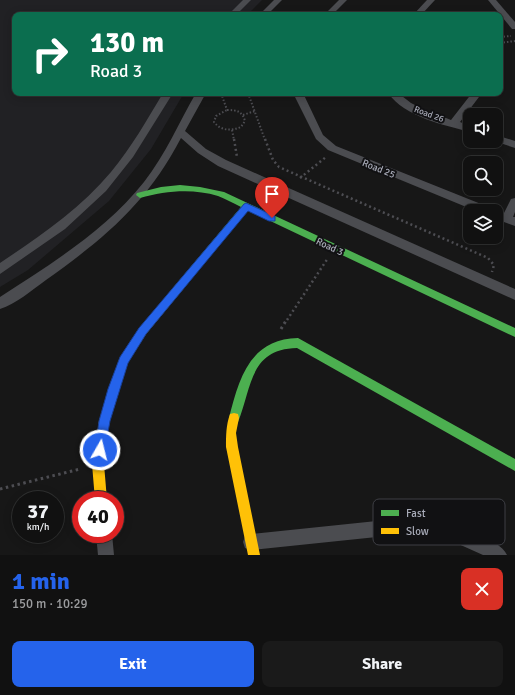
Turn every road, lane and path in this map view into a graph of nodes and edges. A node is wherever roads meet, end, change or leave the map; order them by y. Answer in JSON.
{"nodes":[{"id":1,"x":247,"y":0,"type":"edge"},
{"id":2,"x":278,"y":0,"type":"edge"},
{"id":3,"x":343,"y":0,"type":"edge"},
{"id":4,"x":492,"y":0,"type":"edge"},
{"id":5,"x":429,"y":5,"type":"edge"},
{"id":6,"x":235,"y":12,"type":"edge"},
{"id":7,"x":266,"y":12,"type":"edge"},
{"id":8,"x":331,"y":12,"type":"edge"},
{"id":9,"x":421,"y":12,"type":"edge"},
{"id":10,"x":502,"y":12,"type":"edge"},
{"id":11,"x":503,"y":13,"type":"edge"},
{"id":12,"x":515,"y":27,"type":"edge"},
{"id":13,"x":515,"y":35,"type":"edge"},
{"id":14,"x":503,"y":37,"type":"edge"},
{"id":15,"x":515,"y":41,"type":"edge"},
{"id":16,"x":503,"y":43,"type":"edge"},
{"id":17,"x":166,"y":96,"type":"edge"},
{"id":18,"x":198,"y":96,"type":"edge"},
{"id":19,"x":222,"y":96,"type":"edge"},
{"id":20,"x":249,"y":96,"type":"edge"},
{"id":21,"x":299,"y":96,"type":"edge"},
{"id":22,"x":396,"y":96,"type":"edge"},
{"id":23,"x":475,"y":96,"type":"edge"},
{"id":24,"x":227,"y":110,"type":"junction"},
{"id":25,"x":255,"y":111,"type":"junction"},
{"id":26,"x":243,"y":115,"type":"junction"},
{"id":27,"x":454,"y":123,"type":"junction"},
{"id":28,"x":463,"y":126,"type":"edge"},
{"id":29,"x":232,"y":130,"type":"junction"},
{"id":30,"x":179,"y":131,"type":"junction"},
{"id":31,"x":503,"y":141,"type":"edge"},
{"id":32,"x":515,"y":145,"type":"edge"},
{"id":33,"x":335,"y":150,"type":"junction"},
{"id":34,"x":239,"y":170,"type":"junction"},
{"id":35,"x":300,"y":178,"type":"junction"},
{"id":36,"x":140,"y":195,"type":"junction"},
{"id":37,"x":515,"y":202,"type":"edge"},
{"id":38,"x":470,"y":204,"type":"edge"},
{"id":39,"x":246,"y":206,"type":"junction"},
{"id":40,"x":506,"y":219,"type":"edge"},
{"id":41,"x":335,"y":248,"type":"junction"},
{"id":42,"x":0,"y":269,"type":"edge"},
{"id":43,"x":489,"y":283,"type":"junction"},
{"id":44,"x":515,"y":295,"type":"edge"},
{"id":45,"x":0,"y":304,"type":"edge"},
{"id":46,"x":515,"y":333,"type":"edge"},
{"id":47,"x":273,"y":346,"type":"junction"},
{"id":48,"x":98,"y":464,"type":"junction"},
{"id":49,"x":515,"y":465,"type":"edge"},
{"id":50,"x":0,"y":489,"type":"edge"},
{"id":51,"x":100,"y":491,"type":"edge"},
{"id":52,"x":373,"y":530,"type":"edge"},
{"id":53,"x":105,"y":543,"type":"edge"},
{"id":54,"x":481,"y":545,"type":"edge"},
{"id":55,"x":253,"y":548,"type":"edge"},
{"id":56,"x":106,"y":555,"type":"edge"},
{"id":57,"x":499,"y":555,"type":"edge"}],
"edges":[{"from":1,"to":6,"type":"street"},
{"from":2,"to":7,"type":"street"},
{"from":3,"to":8,"type":"street"},
{"from":4,"to":10,"type":"street"},
{"from":5,"to":9,"type":"street"},
{"from":11,"to":12,"type":"street"},
{"from":13,"to":14,"type":"path"},
{"from":15,"to":16,"type":"path"},
{"from":17,"to":42,"type":"street"},
{"from":18,"to":30,"type":"street"},
{"from":19,"to":24,"type":"path"},
{"from":20,"to":25,"type":"path"},
{"from":21,"to":33,"type":"street","name":"Road 25"},
{"from":22,"to":27,"type":"street","name":"Road 26"},
{"from":23,"to":27,"type":"street"},
{"from":24,"to":26,"type":"path"},
{"from":24,"to":29,"type":"path"},
{"from":25,"to":26,"type":"path"},
{"from":25,"to":35,"type":"path"},
{"from":26,"to":29,"type":"path"},
{"from":27,"to":28,"type":"street","name":"Road 26"},
{"from":29,"to":34,"type":"path"},
{"from":30,"to":34,"type":"street"},
{"from":30,"to":36,"type":"street"},
{"from":31,"to":32,"type":"street"},
{"from":33,"to":35,"type":"path"},
{"from":33,"to":38,"type":"street","name":"Road 25"},
{"from":34,"to":43,"type":"street"},
{"from":35,"to":43,"type":"path"},
{"from":36,"to":39,"type":"street","name":"Road 3"},
{"from":36,"to":45,"type":"street"},
{"from":37,"to":40,"type":"street"},
{"from":39,"to":41,"type":"street","name":"Road 3"},
{"from":39,"to":48,"type":"street"},
{"from":41,"to":46,"type":"street","name":"Road 3"},
{"from":41,"to":47,"type":"path"},
{"from":43,"to":44,"type":"street"},
{"from":47,"to":49,"type":"street"},
{"from":47,"to":55,"type":"street"},
{"from":48,"to":50,"type":"path"},
{"from":48,"to":51,"type":"street"},
{"from":52,"to":55,"type":"street"},
{"from":53,"to":56,"type":"street"},
{"from":54,"to":57,"type":"street"}]}
